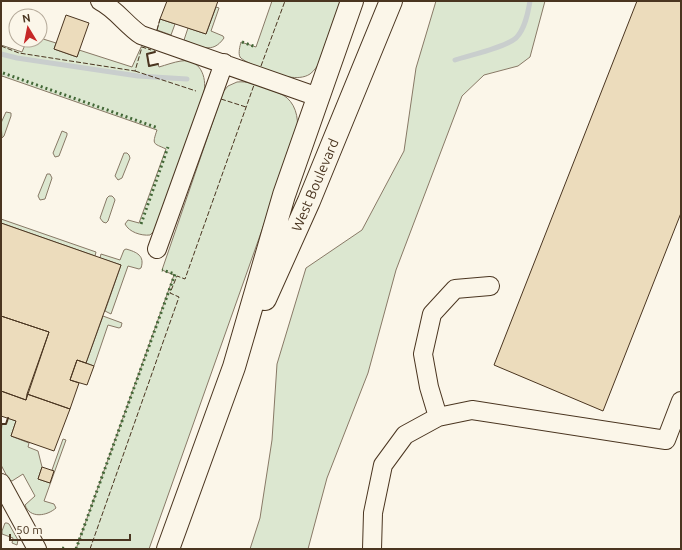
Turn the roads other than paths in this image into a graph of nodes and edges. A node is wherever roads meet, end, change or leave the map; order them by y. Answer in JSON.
{"nodes":[{"id":1,"x":100,"y":1,"type":"edge"},
{"id":2,"x":352,"y":1,"type":"edge"},
{"id":3,"x":391,"y":1,"type":"edge"},
{"id":4,"x":224,"y":63,"type":"junction"},
{"id":5,"x":318,"y":97,"type":"junction"},
{"id":6,"x":157,"y":249,"type":"dead end"},
{"id":7,"x":490,"y":286,"type":"dead end"},
{"id":8,"x":234,"y":368,"type":"junction"},
{"id":9,"x":681,"y":402,"type":"edge"},
{"id":10,"x":438,"y":417,"type":"junction"},
{"id":11,"x":1,"y":483,"type":"edge"},
{"id":12,"x":37,"y":549,"type":"edge"},
{"id":13,"x":168,"y":549,"type":"edge"},
{"id":14,"x":372,"y":549,"type":"edge"}],
"edges":[{"from":1,"to":4,"type":"lane"},
{"from":2,"to":5,"type":"main road","name":"West Boulevard"},
{"from":3,"to":8,"type":"main road","name":"West Boulevard"},
{"from":4,"to":5,"type":"lane"},
{"from":4,"to":6,"type":"lane"},
{"from":5,"to":8,"type":"main road","name":"West Boulevard"},
{"from":7,"to":10,"type":"lane"},
{"from":8,"to":13,"type":"main road","name":"West Boulevard"},
{"from":9,"to":10,"type":"lane"},
{"from":10,"to":14,"type":"lane"},
{"from":11,"to":12,"type":"lane"}]}
